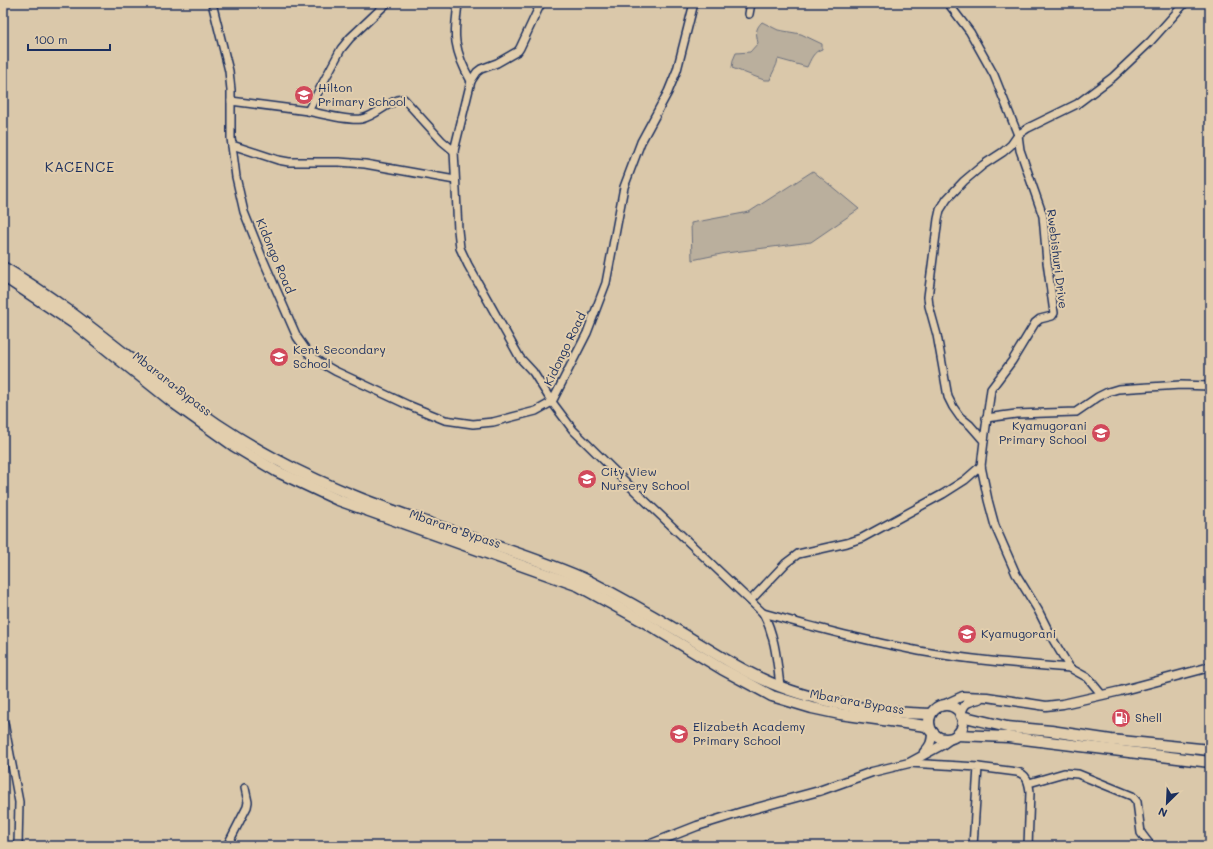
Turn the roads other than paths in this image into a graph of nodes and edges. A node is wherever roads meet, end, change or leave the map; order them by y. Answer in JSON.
{"nodes":[{"id":1,"x":212,"y":3,"type":"edge"},
{"id":2,"x":386,"y":3,"type":"edge"},
{"id":3,"x":458,"y":3,"type":"edge"},
{"id":4,"x":541,"y":3,"type":"edge"},
{"id":5,"x":694,"y":3,"type":"edge"},
{"id":6,"x":751,"y":3,"type":"edge"},
{"id":7,"x":948,"y":3,"type":"edge"},
{"id":8,"x":1185,"y":3,"type":"edge"},
{"id":9,"x":750,"y":14,"type":"dead end"},
{"id":10,"x":471,"y":81,"type":"junction"},
{"id":11,"x":231,"y":101,"type":"junction"},
{"id":12,"x":308,"y":111,"type":"junction"},
{"id":13,"x":1018,"y":136,"type":"junction"},
{"id":14,"x":232,"y":145,"type":"junction"},
{"id":15,"x":454,"y":151,"type":"junction"},
{"id":16,"x":455,"y":180,"type":"junction"},
{"id":17,"x":3,"y":267,"type":"edge"},
{"id":18,"x":3,"y":276,"type":"edge"},
{"id":19,"x":1210,"y":386,"type":"edge"},
{"id":20,"x":552,"y":402,"type":"junction"},
{"id":21,"x":986,"y":418,"type":"junction"},
{"id":22,"x":984,"y":441,"type":"junction"},
{"id":23,"x":981,"y":466,"type":"junction"},
{"id":24,"x":751,"y":600,"type":"junction"},
{"id":25,"x":763,"y":612,"type":"junction"},
{"id":26,"x":1210,"y":667,"type":"edge"},
{"id":27,"x":1070,"y":668,"type":"junction"},
{"id":28,"x":780,"y":686,"type":"junction"},
{"id":29,"x":1102,"y":695,"type":"junction"},
{"id":30,"x":987,"y":697,"type":"junction"},
{"id":31,"x":941,"y":706,"type":"junction"},
{"id":32,"x":930,"y":714,"type":"junction"},
{"id":33,"x":961,"y":716,"type":"junction"},
{"id":34,"x":4,"y":724,"type":"edge"},
{"id":35,"x":932,"y":732,"type":"junction"},
{"id":36,"x":954,"y":737,"type":"junction"},
{"id":37,"x":1210,"y":750,"type":"edge"},
{"id":38,"x":919,"y":757,"type":"junction"},
{"id":39,"x":1210,"y":762,"type":"edge"},
{"id":40,"x":908,"y":763,"type":"junction"},
{"id":41,"x":978,"y":767,"type":"junction"},
{"id":42,"x":1029,"y":784,"type":"junction"},
{"id":43,"x":245,"y":788,"type":"dead end"},
{"id":44,"x":18,"y":846,"type":"edge"},
{"id":45,"x":227,"y":846,"type":"edge"},
{"id":46,"x":646,"y":846,"type":"edge"},
{"id":47,"x":974,"y":846,"type":"edge"},
{"id":48,"x":1028,"y":846,"type":"edge"},
{"id":49,"x":1151,"y":846,"type":"edge"}],
"edges":[{"from":1,"to":11,"type":"street","name":"Kidongo Road"},
{"from":2,"to":12,"type":"street"},
{"from":3,"to":10,"type":"street"},
{"from":4,"to":10,"type":"street"},
{"from":5,"to":20,"type":"street","name":"Kidongo Road"},
{"from":6,"to":9,"type":"street"},
{"from":7,"to":13,"type":"street","name":"Rwebishuri Drive"},
{"from":8,"to":13,"type":"street"},
{"from":10,"to":15,"type":"street"},
{"from":11,"to":12,"type":"street"},
{"from":11,"to":14,"type":"street","name":"Kidongo Road"},
{"from":12,"to":15,"type":"street"},
{"from":13,"to":21,"type":"street","name":"Rwebishuri Drive"},
{"from":13,"to":22,"type":"street"},
{"from":14,"to":16,"type":"street"},
{"from":14,"to":20,"type":"street","name":"Kidongo Road"},
{"from":15,"to":16,"type":"street"},
{"from":16,"to":20,"type":"street"},
{"from":17,"to":28,"type":"highway","name":"Mbarara Bypass"},
{"from":18,"to":35,"type":"highway","name":"Mbarara Bypass"},
{"from":19,"to":21,"type":"street"},
{"from":20,"to":24,"type":"street"},
{"from":21,"to":22,"type":"street","name":"Rwebishuri Drive"},
{"from":22,"to":23,"type":"street","name":"Rwebishuri Drive"},
{"from":23,"to":24,"type":"street"},
{"from":23,"to":27,"type":"street","name":"Rwebishuri Drive"},
{"from":24,"to":25,"type":"street"},
{"from":25,"to":27,"type":"street"},
{"from":25,"to":28,"type":"street"},
{"from":26,"to":29,"type":"main road"},
{"from":27,"to":29,"type":"street"},
{"from":28,"to":32,"type":"highway","name":"Mbarara Bypass"},
{"from":29,"to":30,"type":"main road"},
{"from":30,"to":31,"type":"main road"},
{"from":30,"to":33,"type":"main road"},
{"from":31,"to":32,"type":"highway"},
{"from":31,"to":33,"type":"highway"},
{"from":32,"to":35,"type":"highway"},
{"from":33,"to":36,"type":"highway"},
{"from":33,"to":37,"type":"highway"},
{"from":34,"to":44,"type":"street"},
{"from":35,"to":36,"type":"highway"},
{"from":35,"to":38,"type":"main road"},
{"from":36,"to":38,"type":"main road"},
{"from":36,"to":39,"type":"highway"},
{"from":38,"to":40,"type":"main road"},
{"from":40,"to":41,"type":"street"},
{"from":40,"to":46,"type":"main road"},
{"from":41,"to":42,"type":"street"},
{"from":41,"to":47,"type":"street"},
{"from":42,"to":48,"type":"street"},
{"from":42,"to":49,"type":"street"},
{"from":43,"to":45,"type":"street"}]}
